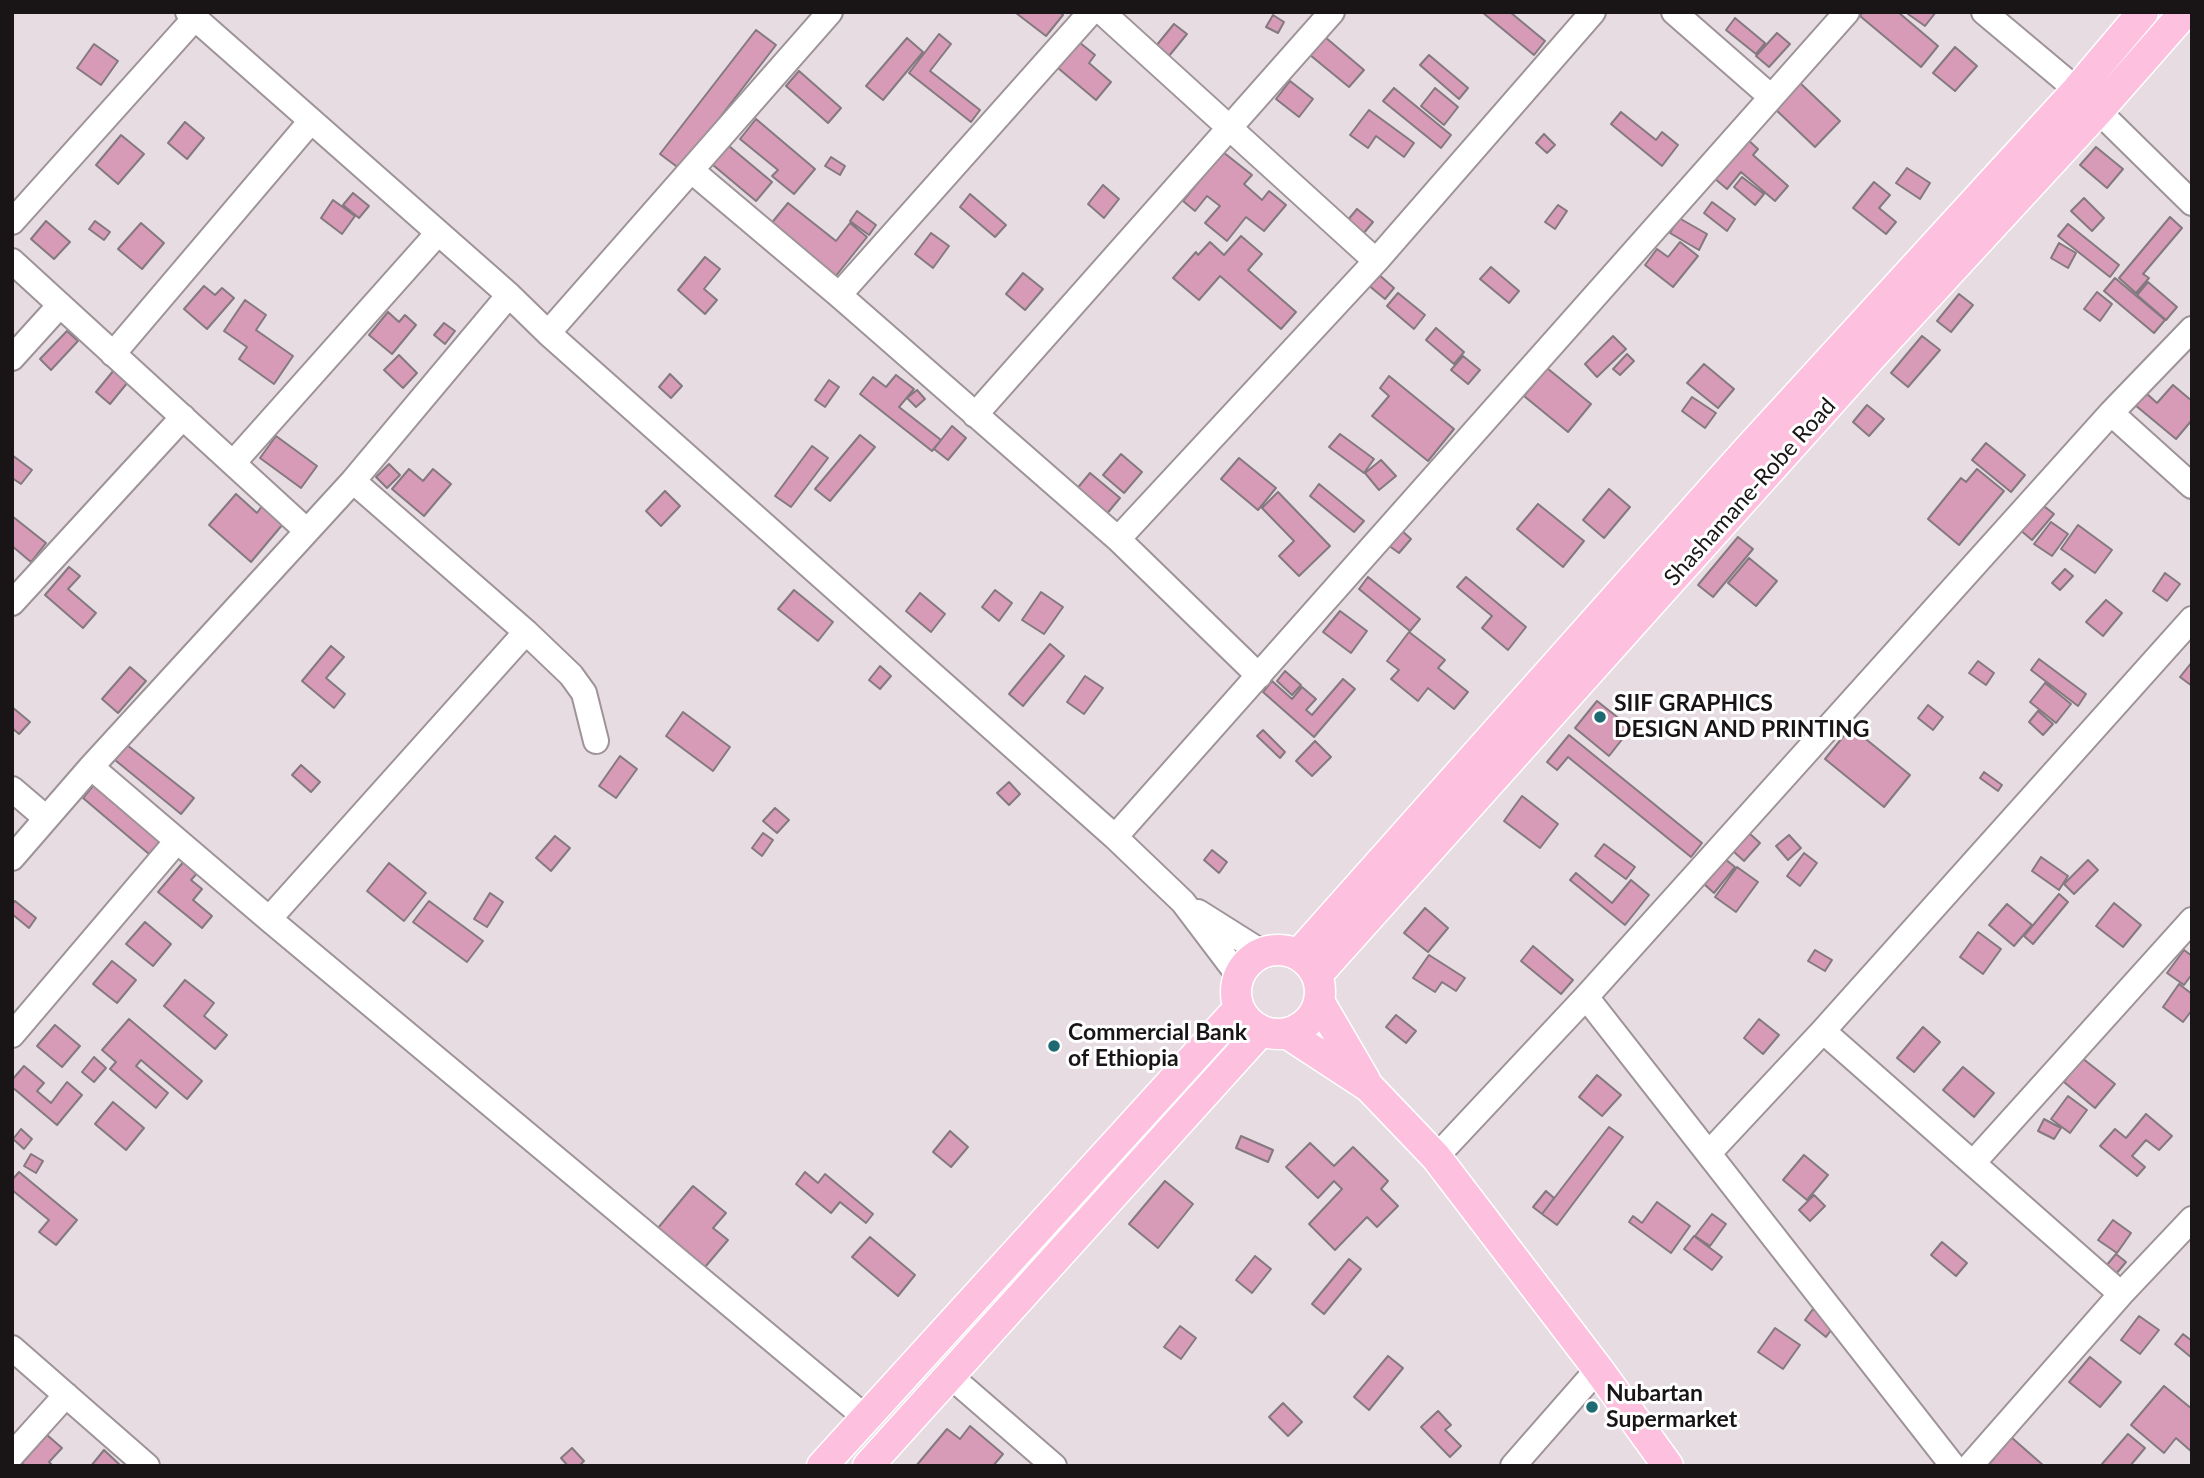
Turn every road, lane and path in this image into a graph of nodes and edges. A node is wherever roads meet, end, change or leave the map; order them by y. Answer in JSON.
{"nodes":[{"id":1,"x":830,"y":12,"type":"edge"},
{"id":2,"x":1091,"y":12,"type":"edge"},
{"id":3,"x":1102,"y":12,"type":"edge"},
{"id":4,"x":1332,"y":12,"type":"edge"},
{"id":5,"x":1592,"y":12,"type":"edge"},
{"id":6,"x":1674,"y":12,"type":"edge"},
{"id":7,"x":1847,"y":12,"type":"edge"},
{"id":8,"x":1984,"y":12,"type":"edge"},
{"id":9,"x":2143,"y":12,"type":"edge"},
{"id":10,"x":2185,"y":12,"type":"edge"},
{"id":11,"x":191,"y":15,"type":"edge"},
{"id":12,"x":2077,"y":90,"type":"junction"},
{"id":13,"x":1770,"y":96,"type":"junction"},
{"id":14,"x":2098,"y":111,"type":"junction"},
{"id":15,"x":311,"y":121,"type":"junction"},
{"id":16,"x":1229,"y":129,"type":"junction"},
{"id":17,"x":692,"y":171,"type":"junction"},
{"id":18,"x":2192,"y":203,"type":"edge"},
{"id":19,"x":12,"y":222,"type":"edge"},
{"id":20,"x":438,"y":233,"type":"junction"},
{"id":21,"x":12,"y":261,"type":"edge"},
{"id":22,"x":1376,"y":261,"type":"junction"},
{"id":23,"x":509,"y":295,"type":"junction"},
{"id":24,"x":839,"y":295,"type":"junction"},
{"id":25,"x":60,"y":305,"type":"junction"},
{"id":26,"x":2192,"y":328,"type":"edge"},
{"id":27,"x":548,"y":333,"type":"junction"},
{"id":28,"x":113,"y":354,"type":"junction"},
{"id":29,"x":12,"y":358,"type":"edge"},
{"id":30,"x":2111,"y":413,"type":"junction"},
{"id":31,"x":975,"y":415,"type":"junction"},
{"id":32,"x":183,"y":417,"type":"junction"},
{"id":33,"x":234,"y":462,"type":"junction"},
{"id":34,"x":353,"y":481,"type":"junction"},
{"id":35,"x":2192,"y":486,"type":"edge"},
{"id":36,"x":307,"y":531,"type":"junction"},
{"id":37,"x":1118,"y":539,"type":"junction"},
{"id":38,"x":12,"y":603,"type":"edge"},
{"id":39,"x":2192,"y":619,"type":"edge"},
{"id":40,"x":526,"y":632,"type":"junction"},
{"id":41,"x":1259,"y":676,"type":"junction"},
{"id":42,"x":596,"y":741,"type":"dead end"},
{"id":43,"x":91,"y":767,"type":"junction"},
{"id":44,"x":12,"y":789,"type":"edge"},
{"id":45,"x":46,"y":818,"type":"junction"},
{"id":46,"x":1115,"y":838,"type":"junction"},
{"id":47,"x":177,"y":841,"type":"junction"},
{"id":48,"x":12,"y":858,"type":"edge"},
{"id":49,"x":1183,"y":902,"type":"junction"},
{"id":50,"x":269,"y":919,"type":"junction"},
{"id":51,"x":2192,"y":920,"type":"edge"},
{"id":52,"x":1263,"y":953,"type":"junction"},
{"id":53,"x":1239,"y":976,"type":"junction"},
{"id":54,"x":1312,"y":977,"type":"junction"},
{"id":55,"x":1586,"y":997,"type":"junction"},
{"id":56,"x":1239,"y":1007,"type":"junction"},
{"id":57,"x":1823,"y":1031,"type":"junction"},
{"id":58,"x":1275,"y":1032,"type":"junction"},
{"id":59,"x":12,"y":1035,"type":"edge"},
{"id":60,"x":1368,"y":1087,"type":"junction"},
{"id":61,"x":1709,"y":1153,"type":"junction"},
{"id":62,"x":1436,"y":1157,"type":"junction"},
{"id":63,"x":1973,"y":1163,"type":"junction"},
{"id":64,"x":2192,"y":1219,"type":"edge"},
{"id":65,"x":2121,"y":1294,"type":"junction"},
{"id":66,"x":12,"y":1348,"type":"edge"},
{"id":67,"x":1598,"y":1369,"type":"junction"},
{"id":68,"x":949,"y":1374,"type":"junction"},
{"id":69,"x":66,"y":1395,"type":"junction"},
{"id":70,"x":865,"y":1417,"type":"junction"},
{"id":71,"x":12,"y":1455,"type":"edge"},
{"id":72,"x":147,"y":1466,"type":"edge"},
{"id":73,"x":822,"y":1466,"type":"edge"},
{"id":74,"x":868,"y":1466,"type":"edge"},
{"id":75,"x":1054,"y":1466,"type":"edge"},
{"id":76,"x":1513,"y":1466,"type":"edge"},
{"id":77,"x":1668,"y":1466,"type":"edge"},
{"id":78,"x":1953,"y":1466,"type":"edge"},
{"id":79,"x":1970,"y":1466,"type":"edge"}],
"edges":[{"from":1,"to":17,"type":"street"},
{"from":2,"to":24,"type":"street"},
{"from":3,"to":16,"type":"street"},
{"from":4,"to":16,"type":"street"},
{"from":5,"to":22,"type":"street"},
{"from":6,"to":13,"type":"street"},
{"from":7,"to":13,"type":"street"},
{"from":8,"to":12,"type":"street"},
{"from":9,"to":12,"type":"main road","name":"Shashamane-Robe Road"},
{"from":10,"to":14,"type":"main road","name":"Shashamane-Robe Road"},
{"from":11,"to":15,"type":"street"},
{"from":11,"to":19,"type":"street"},
{"from":12,"to":14,"type":"street"},
{"from":12,"to":54,"type":"main road","name":"Shashamane-Robe Road"},
{"from":13,"to":41,"type":"street"},
{"from":14,"to":18,"type":"street"},
{"from":14,"to":54,"type":"main road","name":"Shashamane-Robe Road"},
{"from":15,"to":20,"type":"street"},
{"from":15,"to":28,"type":"street"},
{"from":16,"to":22,"type":"street"},
{"from":16,"to":31,"type":"street"},
{"from":17,"to":24,"type":"street"},
{"from":17,"to":27,"type":"street"},
{"from":20,"to":23,"type":"street"},
{"from":20,"to":33,"type":"street"},
{"from":21,"to":25,"type":"street"},
{"from":22,"to":37,"type":"street"},
{"from":23,"to":27,"type":"street"},
{"from":23,"to":34,"type":"street"},
{"from":24,"to":31,"type":"street"},
{"from":25,"to":28,"type":"street"},
{"from":25,"to":29,"type":"street"},
{"from":26,"to":30,"type":"street"},
{"from":27,"to":46,"type":"street"},
{"from":28,"to":32,"type":"street"},
{"from":30,"to":35,"type":"street"},
{"from":30,"to":55,"type":"street"},
{"from":31,"to":37,"type":"street"},
{"from":32,"to":33,"type":"street"},
{"from":32,"to":38,"type":"street"},
{"from":33,"to":36,"type":"street"},
{"from":34,"to":36,"type":"street"},
{"from":34,"to":40,"type":"street"},
{"from":36,"to":43,"type":"street"},
{"from":37,"to":41,"type":"street"},
{"from":39,"to":57,"type":"street"},
{"from":40,"to":42,"type":"street"},
{"from":40,"to":50,"type":"street"},
{"from":41,"to":46,"type":"street"},
{"from":43,"to":45,"type":"street"},
{"from":43,"to":47,"type":"street"},
{"from":44,"to":45,"type":"street"},
{"from":45,"to":48,"type":"street"},
{"from":46,"to":49,"type":"street"},
{"from":47,"to":50,"type":"street"},
{"from":47,"to":59,"type":"street"},
{"from":49,"to":52,"type":"street"},
{"from":49,"to":53,"type":"street"},
{"from":50,"to":70,"type":"street"},
{"from":51,"to":63,"type":"street"},
{"from":52,"to":53,"type":"main road"},
{"from":52,"to":54,"type":"main road"},
{"from":53,"to":56,"type":"main road"},
{"from":54,"to":58,"type":"main road","name":"Shashamane-Robe Road"},
{"from":54,"to":60,"type":"main road"},
{"from":55,"to":61,"type":"street"},
{"from":55,"to":62,"type":"street"},
{"from":56,"to":58,"type":"main road"},
{"from":56,"to":70,"type":"main road"},
{"from":57,"to":61,"type":"street"},
{"from":57,"to":63,"type":"street"},
{"from":58,"to":60,"type":"main road"},
{"from":58,"to":68,"type":"main road","name":"Shashamane-Robe Road"},
{"from":60,"to":62,"type":"main road"},
{"from":61,"to":78,"type":"street"},
{"from":62,"to":67,"type":"main road"},
{"from":63,"to":65,"type":"street"},
{"from":64,"to":65,"type":"street"},
{"from":65,"to":79,"type":"street"},
{"from":66,"to":69,"type":"street"},
{"from":67,"to":76,"type":"street"},
{"from":67,"to":77,"type":"main road"},
{"from":68,"to":74,"type":"main road","name":"Shashamane-Robe Road"},
{"from":68,"to":75,"type":"street"},
{"from":69,"to":71,"type":"street"},
{"from":69,"to":72,"type":"street"},
{"from":70,"to":73,"type":"main road"}]}
